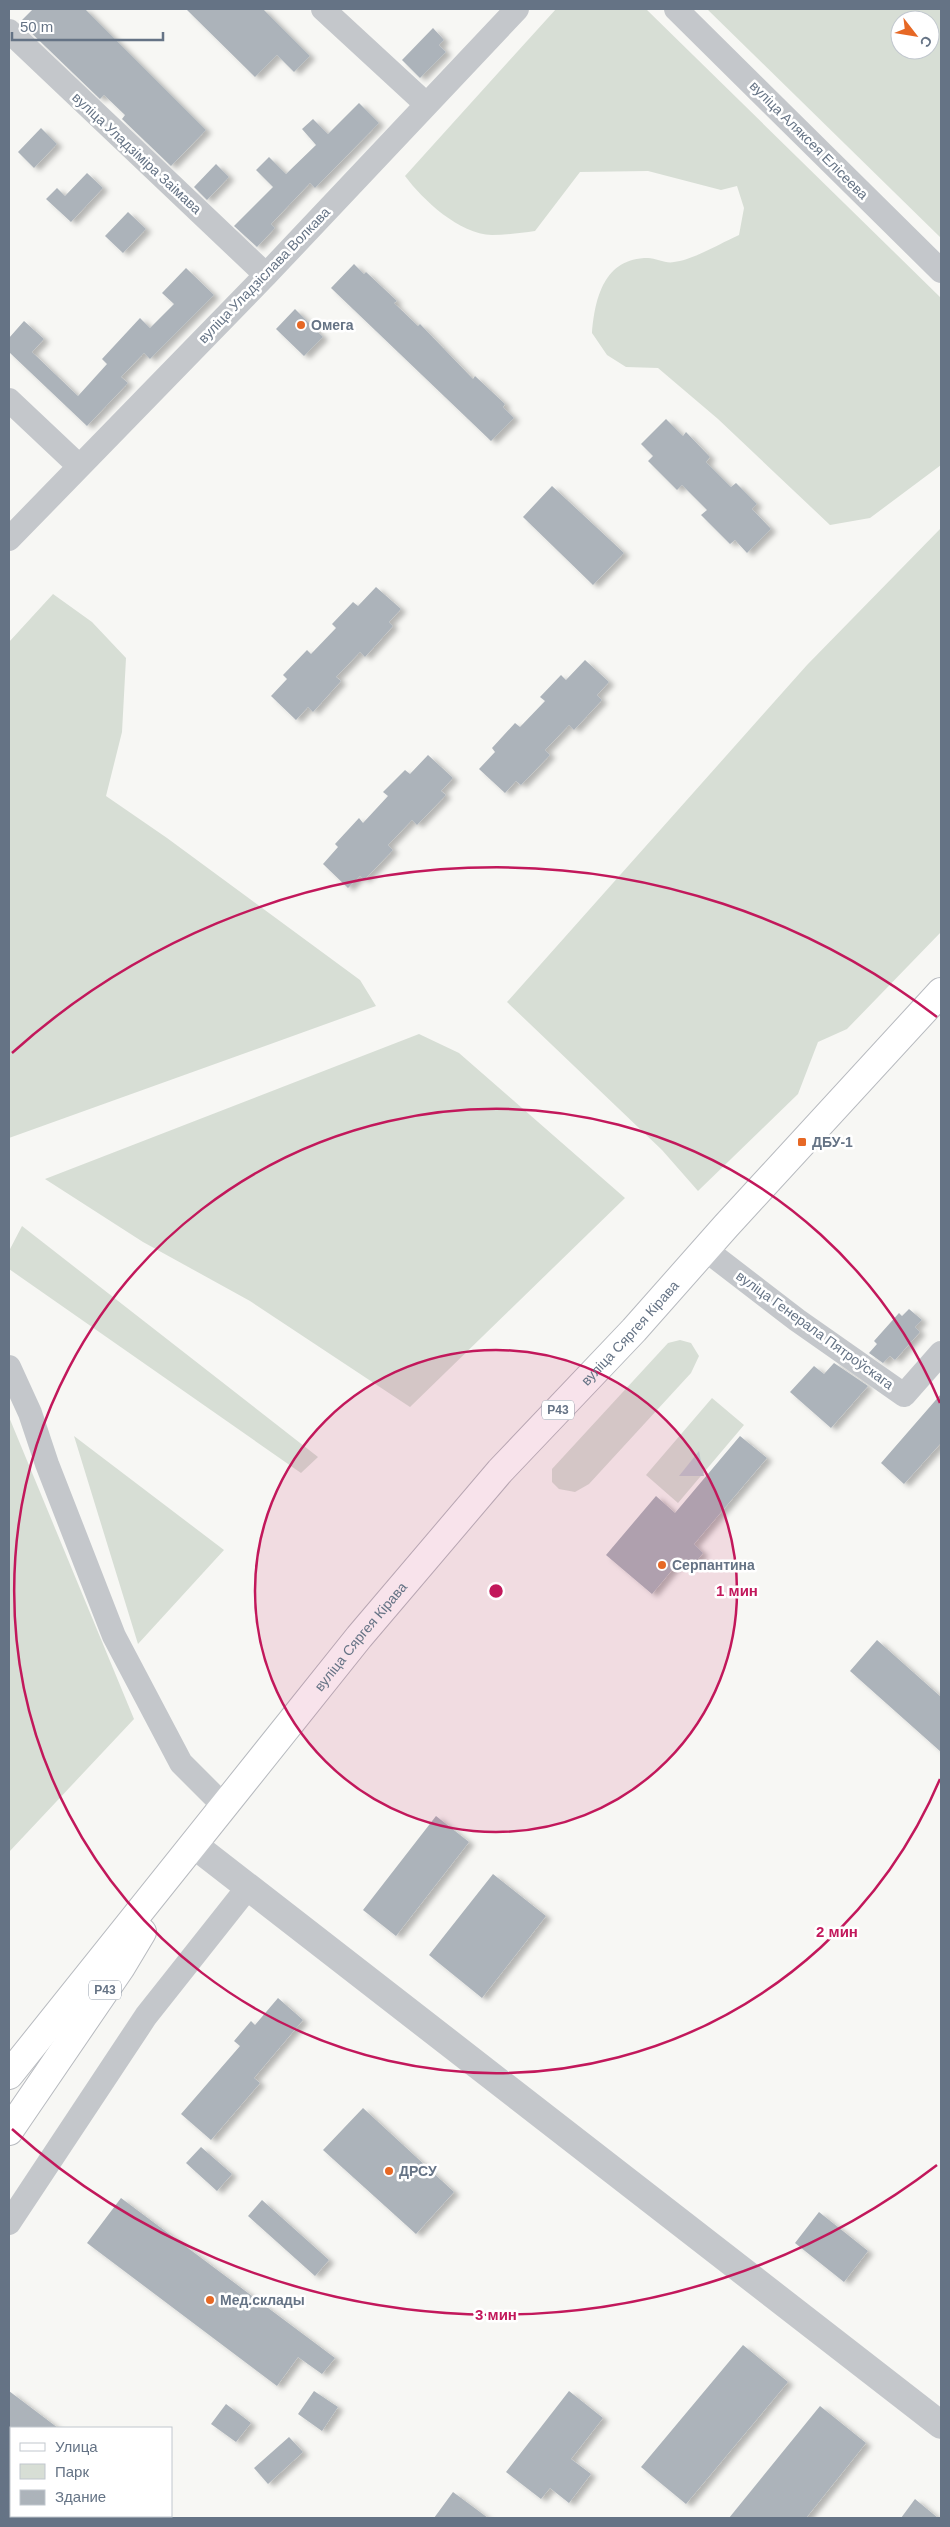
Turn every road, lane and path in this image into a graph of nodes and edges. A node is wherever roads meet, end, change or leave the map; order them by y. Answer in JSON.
{"nodes":[{"id":1,"x":323,"y":9,"type":"edge"},
{"id":2,"x":517,"y":9,"type":"edge"},
{"id":3,"x":676,"y":9,"type":"edge"},
{"id":4,"x":9,"y":31,"type":"edge"},
{"id":5,"x":426,"y":104,"type":"junction"},
{"id":6,"x":941,"y":271,"type":"edge"},
{"id":7,"x":266,"y":275,"type":"junction"},
{"id":8,"x":9,"y":400,"type":"edge"},
{"id":9,"x":79,"y":466,"type":"junction"},
{"id":10,"x":9,"y":539,"type":"edge"},
{"id":11,"x":941,"y":992,"type":"edge"},
{"id":12,"x":706,"y":1250,"type":"junction"},
{"id":13,"x":941,"y":1353,"type":"edge"},
{"id":14,"x":9,"y":1367,"type":"edge"},
{"id":15,"x":224,"y":1806,"type":"junction"},
{"id":16,"x":194,"y":1845,"type":"junction"},
{"id":17,"x":249,"y":1886,"type":"junction"},
{"id":18,"x":9,"y":2075,"type":"edge"},
{"id":19,"x":9,"y":2131,"type":"edge"},
{"id":20,"x":9,"y":2223,"type":"edge"},
{"id":21,"x":941,"y":2425,"type":"edge"}],
"edges":[{"from":1,"to":5,"type":"street"},
{"from":2,"to":5,"type":"street","name":"вуліца Уладзіслава Волкава"},
{"from":3,"to":6,"type":"street","name":"вуліца Аляксея Елісеева"},
{"from":4,"to":7,"type":"street","name":"вуліца Уладзіміра Заімава"},
{"from":5,"to":7,"type":"street","name":"вуліца Уладзіслава Волкава"},
{"from":7,"to":9,"type":"street","name":"вуліца Уладзіслава Волкава"},
{"from":8,"to":9,"type":"street"},
{"from":9,"to":10,"type":"street","name":"вуліца Уладзіслава Волкава"},
{"from":11,"to":12,"type":"main road","name":"вуліца Сяргея Кірава","number":"Р43"},
{"from":12,"to":13,"type":"street","name":"вуліца Генерала Пятроўскага"},
{"from":12,"to":15,"type":"main road","name":"вуліца Сяргея Кірава","number":"Р43"},
{"from":14,"to":15,"type":"street"},
{"from":15,"to":16,"type":"main road","name":"вуліца Сяргея Кірава","number":"Р43"},
{"from":16,"to":17,"type":"street"},
{"from":16,"to":18,"type":"main road","name":"вуліца Сяргея Кірава","number":"Р43"},
{"from":16,"to":19,"type":"main road","name":"вуліца Сяргея Кірава","number":"Р43"},
{"from":17,"to":20,"type":"street"},
{"from":17,"to":21,"type":"street"}]}
